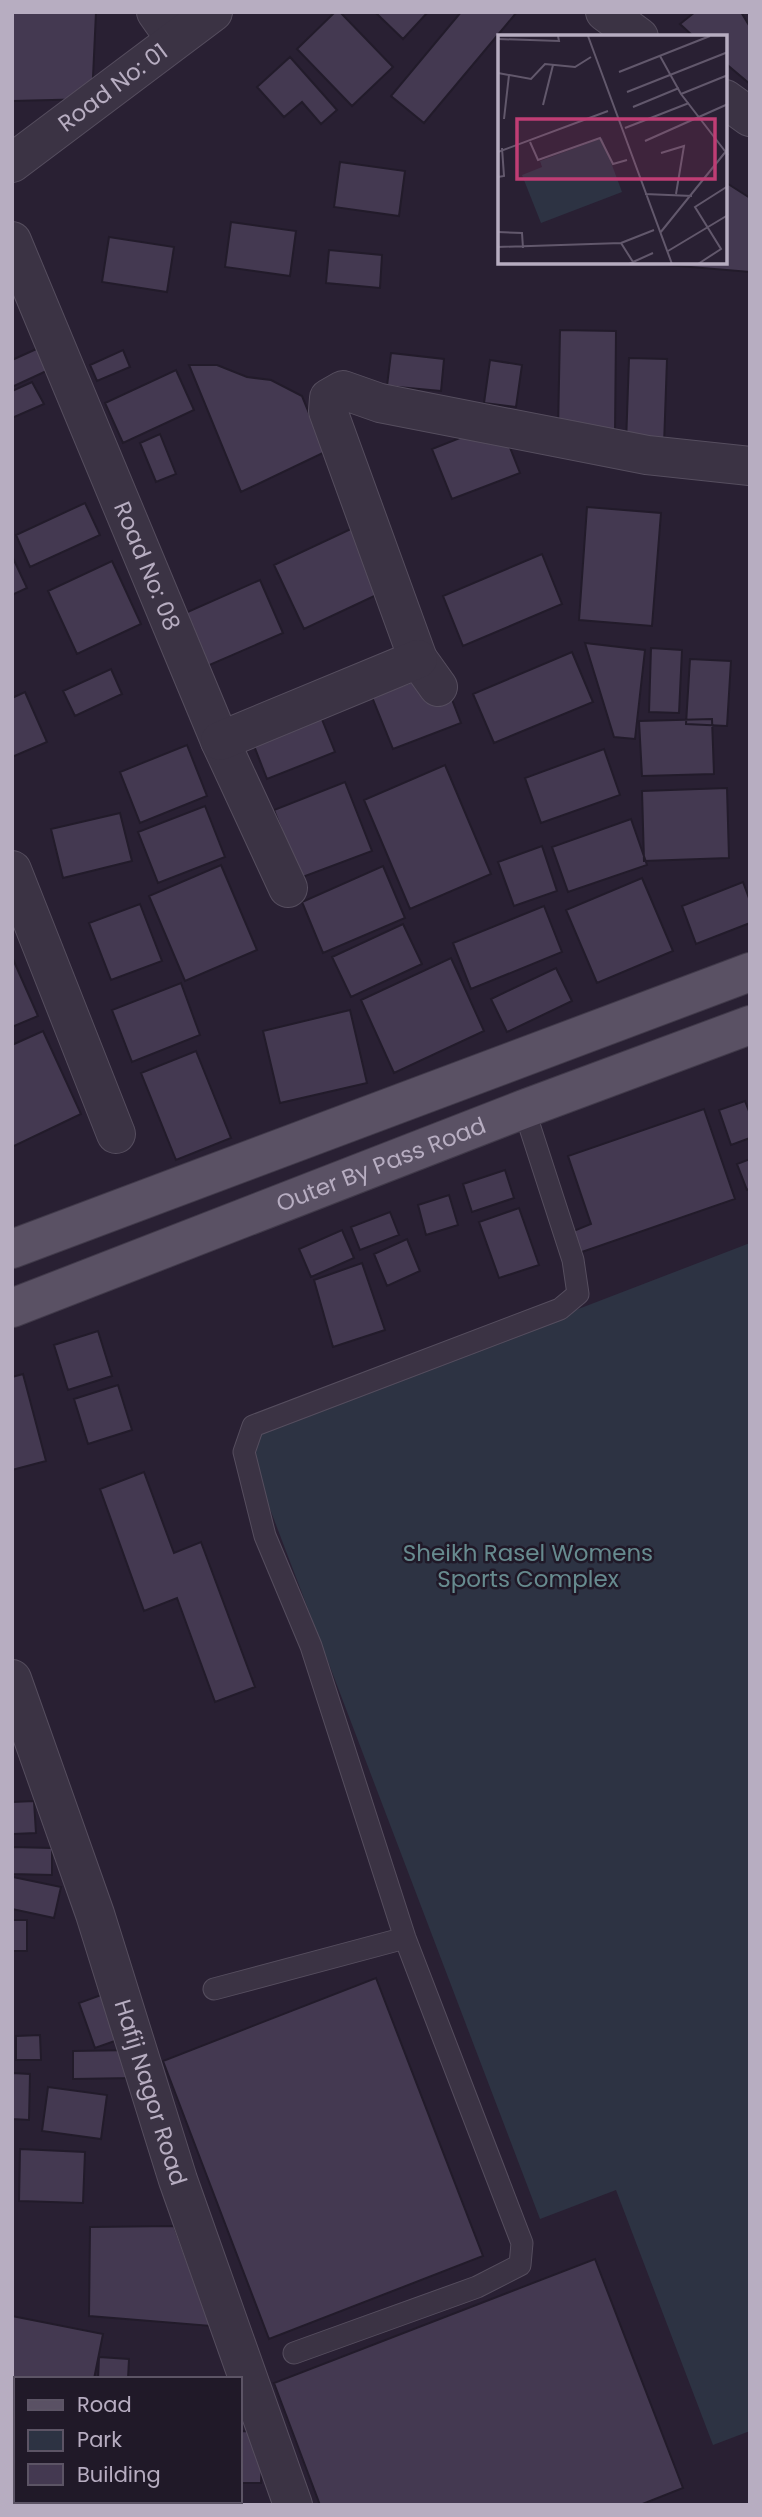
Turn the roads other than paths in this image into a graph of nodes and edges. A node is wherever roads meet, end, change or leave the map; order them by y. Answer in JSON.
{"nodes":[{"id":1,"x":213,"y":12,"type":"edge"},
{"id":2,"x":605,"y":12,"type":"edge"},
{"id":3,"x":165,"y":26,"type":"edge"},
{"id":4,"x":636,"y":35,"type":"edge"},
{"id":5,"x":727,"y":100,"type":"edge"},
{"id":6,"x":750,"y":117,"type":"edge"},
{"id":7,"x":12,"y":163,"type":"edge"},
{"id":8,"x":12,"y":241,"type":"edge"},
{"id":9,"x":750,"y":466,"type":"edge"},
{"id":10,"x":220,"y":741,"type":"junction"},
{"id":11,"x":12,"y":870,"type":"edge"},
{"id":12,"x":288,"y":888,"type":"dead end"},
{"id":13,"x":750,"y":972,"type":"edge"},
{"id":14,"x":750,"y":1026,"type":"edge"},
{"id":15,"x":524,"y":1109,"type":"junction"},
{"id":16,"x":116,"y":1134,"type":"dead end"},
{"id":17,"x":12,"y":1249,"type":"edge"},
{"id":18,"x":12,"y":1308,"type":"edge"},
{"id":19,"x":12,"y":1679,"type":"edge"},
{"id":20,"x":405,"y":1938,"type":"junction"},
{"id":21,"x":214,"y":1989,"type":"dead end"},
{"id":22,"x":294,"y":2353,"type":"dead end"},
{"id":23,"x":293,"y":2505,"type":"edge"}],
"edges":[{"from":1,"to":3,"type":"street","name":"Road No: 01"},
{"from":2,"to":4,"type":"street"},
{"from":3,"to":7,"type":"street","name":"Road No: 01"},
{"from":5,"to":6,"type":"street"},
{"from":8,"to":10,"type":"street","name":"Road No: 08"},
{"from":9,"to":10,"type":"street"},
{"from":10,"to":12,"type":"street","name":"Road No: 08"},
{"from":11,"to":16,"type":"street"},
{"from":13,"to":17,"type":"main road"},
{"from":14,"to":15,"type":"main road","name":"Outer By Pass Road"},
{"from":15,"to":18,"type":"main road","name":"Outer By Pass Road"},
{"from":15,"to":20,"type":"lane"},
{"from":19,"to":23,"type":"street","name":"Hafij Nagor Road"},
{"from":20,"to":21,"type":"lane"},
{"from":20,"to":22,"type":"lane"}]}
